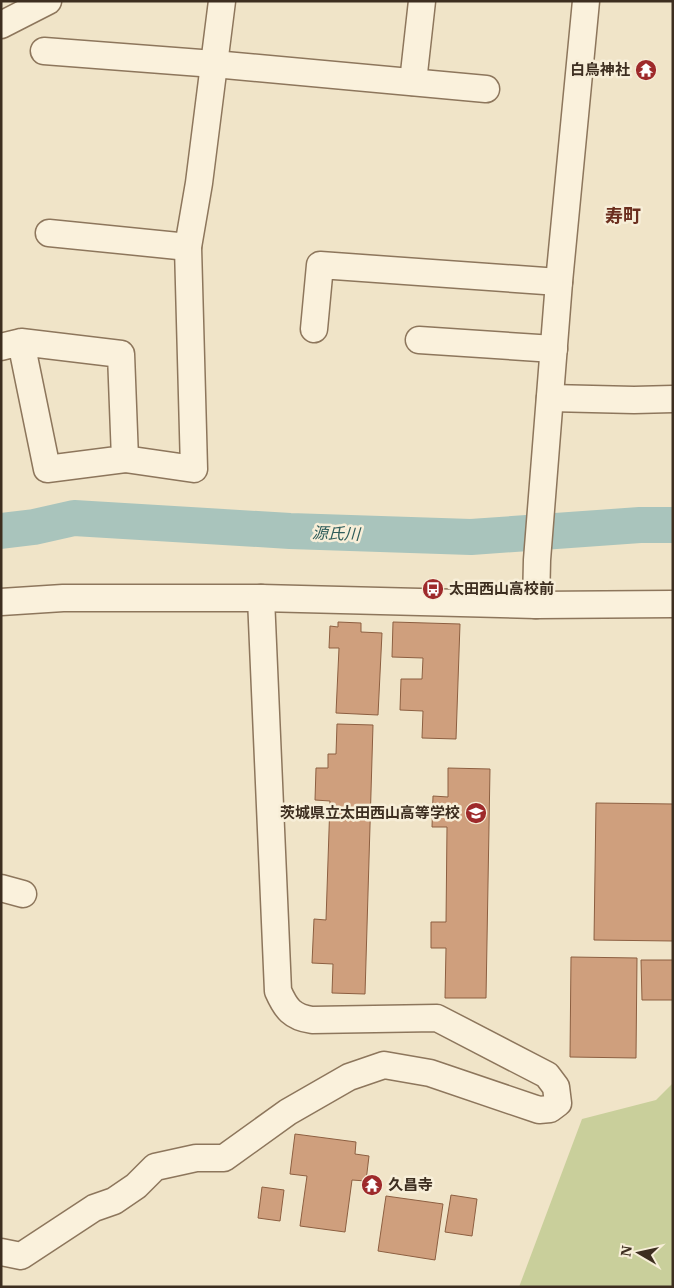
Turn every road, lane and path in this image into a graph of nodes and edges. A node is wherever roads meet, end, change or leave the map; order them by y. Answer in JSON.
{"nodes":[{"id":1,"x":48,"y":1,"type":"edge"},
{"id":2,"x":222,"y":1,"type":"edge"},
{"id":3,"x":422,"y":1,"type":"edge"},
{"id":4,"x":586,"y":1,"type":"edge"},
{"id":5,"x":1,"y":25,"type":"edge"},
{"id":6,"x":44,"y":52,"type":"dead end"},
{"id":7,"x":214,"y":64,"type":"junction"},
{"id":8,"x":413,"y":82,"type":"junction"},
{"id":9,"x":486,"y":89,"type":"dead end"},
{"id":10,"x":49,"y":233,"type":"dead end"},
{"id":11,"x":188,"y":247,"type":"junction"},
{"id":12,"x":559,"y":282,"type":"junction"},
{"id":13,"x":314,"y":329,"type":"dead end"},
{"id":14,"x":419,"y":340,"type":"dead end"},
{"id":15,"x":11,"y":345,"type":"edge"},
{"id":16,"x":554,"y":349,"type":"junction"},
{"id":17,"x":550,"y":398,"type":"junction"},
{"id":18,"x":673,"y":398,"type":"edge"},
{"id":19,"x":124,"y":459,"type":"junction"},
{"id":20,"x":260,"y":598,"type":"junction"},
{"id":21,"x":1,"y":602,"type":"edge"},
{"id":22,"x":673,"y":604,"type":"edge"},
{"id":23,"x":536,"y":605,"type":"junction"},
{"id":24,"x":1,"y":1252,"type":"edge"}],
"edges":[{"from":1,"to":5,"type":"street"},
{"from":2,"to":7,"type":"street"},
{"from":3,"to":8,"type":"street"},
{"from":4,"to":12,"type":"street"},
{"from":6,"to":7,"type":"street"},
{"from":7,"to":8,"type":"street"},
{"from":7,"to":11,"type":"street"},
{"from":8,"to":9,"type":"street"},
{"from":10,"to":11,"type":"street"},
{"from":11,"to":19,"type":"street"},
{"from":12,"to":13,"type":"street"},
{"from":12,"to":16,"type":"street"},
{"from":14,"to":16,"type":"street"},
{"from":15,"to":19,"type":"street"},
{"from":15,"to":19,"type":"street"},
{"from":16,"to":17,"type":"street"},
{"from":17,"to":18,"type":"street"},
{"from":17,"to":23,"type":"street"},
{"from":20,"to":21,"type":"street"},
{"from":20,"to":23,"type":"street"},
{"from":20,"to":24,"type":"street"},
{"from":22,"to":23,"type":"street"}]}
